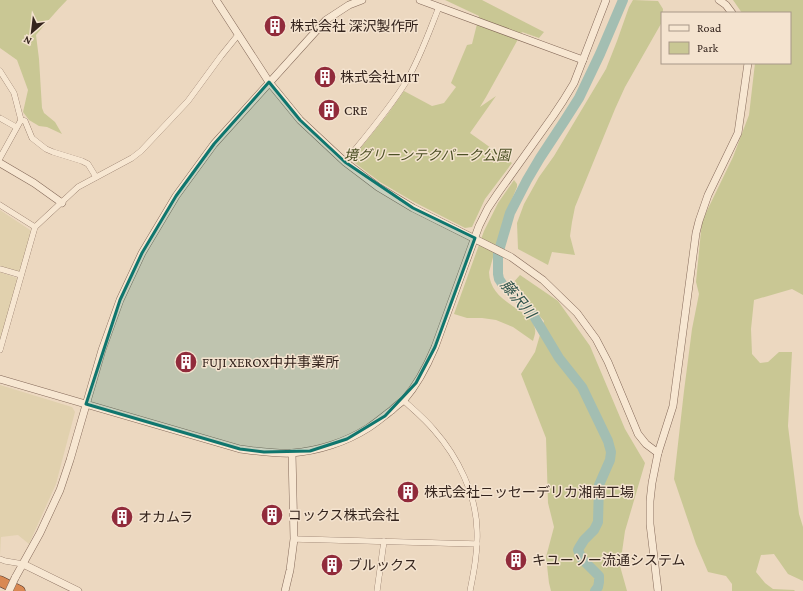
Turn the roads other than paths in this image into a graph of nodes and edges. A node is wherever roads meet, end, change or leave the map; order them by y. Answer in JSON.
{"nodes":[{"id":1,"x":216,"y":0,"type":"edge"},
{"id":2,"x":362,"y":0,"type":"edge"},
{"id":3,"x":420,"y":0,"type":"edge"},
{"id":4,"x":606,"y":0,"type":"edge"},
{"id":5,"x":719,"y":0,"type":"edge"},
{"id":6,"x":440,"y":7,"type":"junction"},
{"id":7,"x":731,"y":12,"type":"edge"},
{"id":8,"x":238,"y":35,"type":"junction"},
{"id":9,"x":583,"y":60,"type":"junction"},
{"id":10,"x":748,"y":64,"type":"edge"},
{"id":11,"x":0,"y":71,"type":"edge"},
{"id":12,"x":269,"y":82,"type":"junction"},
{"id":13,"x":0,"y":118,"type":"edge"},
{"id":14,"x":20,"y":120,"type":"junction"},
{"id":15,"x":16,"y":126,"type":"junction"},
{"id":16,"x":0,"y":158,"type":"edge"},
{"id":17,"x":345,"y":162,"type":"junction"},
{"id":18,"x":0,"y":163,"type":"edge"},
{"id":19,"x":96,"y":177,"type":"junction"},
{"id":20,"x":62,"y":202,"type":"junction"},
{"id":21,"x":0,"y":205,"type":"edge"},
{"id":22,"x":35,"y":227,"type":"junction"},
{"id":23,"x":475,"y":238,"type":"junction"},
{"id":24,"x":0,"y":269,"type":"edge"},
{"id":25,"x":21,"y":275,"type":"junction"},
{"id":26,"x":0,"y":350,"type":"edge"},
{"id":27,"x":0,"y":379,"type":"edge"},
{"id":28,"x":403,"y":400,"type":"junction"},
{"id":29,"x":86,"y":404,"type":"junction"},
{"id":30,"x":292,"y":453,"type":"junction"},
{"id":31,"x":658,"y":453,"type":"junction"},
{"id":32,"x":294,"y":539,"type":"junction"},
{"id":33,"x":384,"y":541,"type":"junction"},
{"id":34,"x":477,"y":544,"type":"junction"},
{"id":35,"x":0,"y":558,"type":"edge"},
{"id":36,"x":23,"y":564,"type":"junction"},
{"id":37,"x":0,"y":581,"type":"edge"},
{"id":38,"x":9,"y":591,"type":"edge"},
{"id":39,"x":20,"y":591,"type":"edge"},
{"id":40,"x":78,"y":591,"type":"edge"},
{"id":41,"x":285,"y":591,"type":"edge"},
{"id":42,"x":377,"y":591,"type":"edge"},
{"id":43,"x":470,"y":591,"type":"edge"},
{"id":44,"x":658,"y":591,"type":"edge"}],
"edges":[{"from":1,"to":8,"type":"street"},
{"from":2,"to":12,"type":"street"},
{"from":3,"to":6,"type":"street"},
{"from":4,"to":9,"type":"street"},
{"from":5,"to":7,"type":"street"},
{"from":6,"to":9,"type":"street"},
{"from":6,"to":17,"type":"street"},
{"from":8,"to":12,"type":"street"},
{"from":8,"to":19,"type":"street"},
{"from":9,"to":23,"type":"street"},
{"from":10,"to":31,"type":"street"},
{"from":11,"to":14,"type":"street"},
{"from":12,"to":17,"type":"street"},
{"from":12,"to":29,"type":"street"},
{"from":13,"to":15,"type":"street"},
{"from":14,"to":15,"type":"street"},
{"from":14,"to":19,"type":"street"},
{"from":15,"to":16,"type":"street"},
{"from":17,"to":23,"type":"street"},
{"from":18,"to":20,"type":"street"},
{"from":19,"to":20,"type":"street"},
{"from":20,"to":22,"type":"street"},
{"from":21,"to":22,"type":"street"},
{"from":22,"to":25,"type":"street"},
{"from":23,"to":28,"type":"street"},
{"from":23,"to":31,"type":"street"},
{"from":24,"to":25,"type":"street"},
{"from":25,"to":26,"type":"street"},
{"from":27,"to":29,"type":"street"},
{"from":28,"to":30,"type":"street"},
{"from":28,"to":34,"type":"street"},
{"from":29,"to":30,"type":"street"},
{"from":29,"to":36,"type":"street"},
{"from":30,"to":32,"type":"street"},
{"from":31,"to":44,"type":"street"},
{"from":32,"to":33,"type":"street"},
{"from":32,"to":41,"type":"street"},
{"from":33,"to":34,"type":"street"},
{"from":33,"to":42,"type":"street"},
{"from":34,"to":43,"type":"street"},
{"from":35,"to":36,"type":"street"},
{"from":36,"to":38,"type":"street","bridge":true},
{"from":36,"to":40,"type":"street"},
{"from":37,"to":39,"type":"highway"}]}
